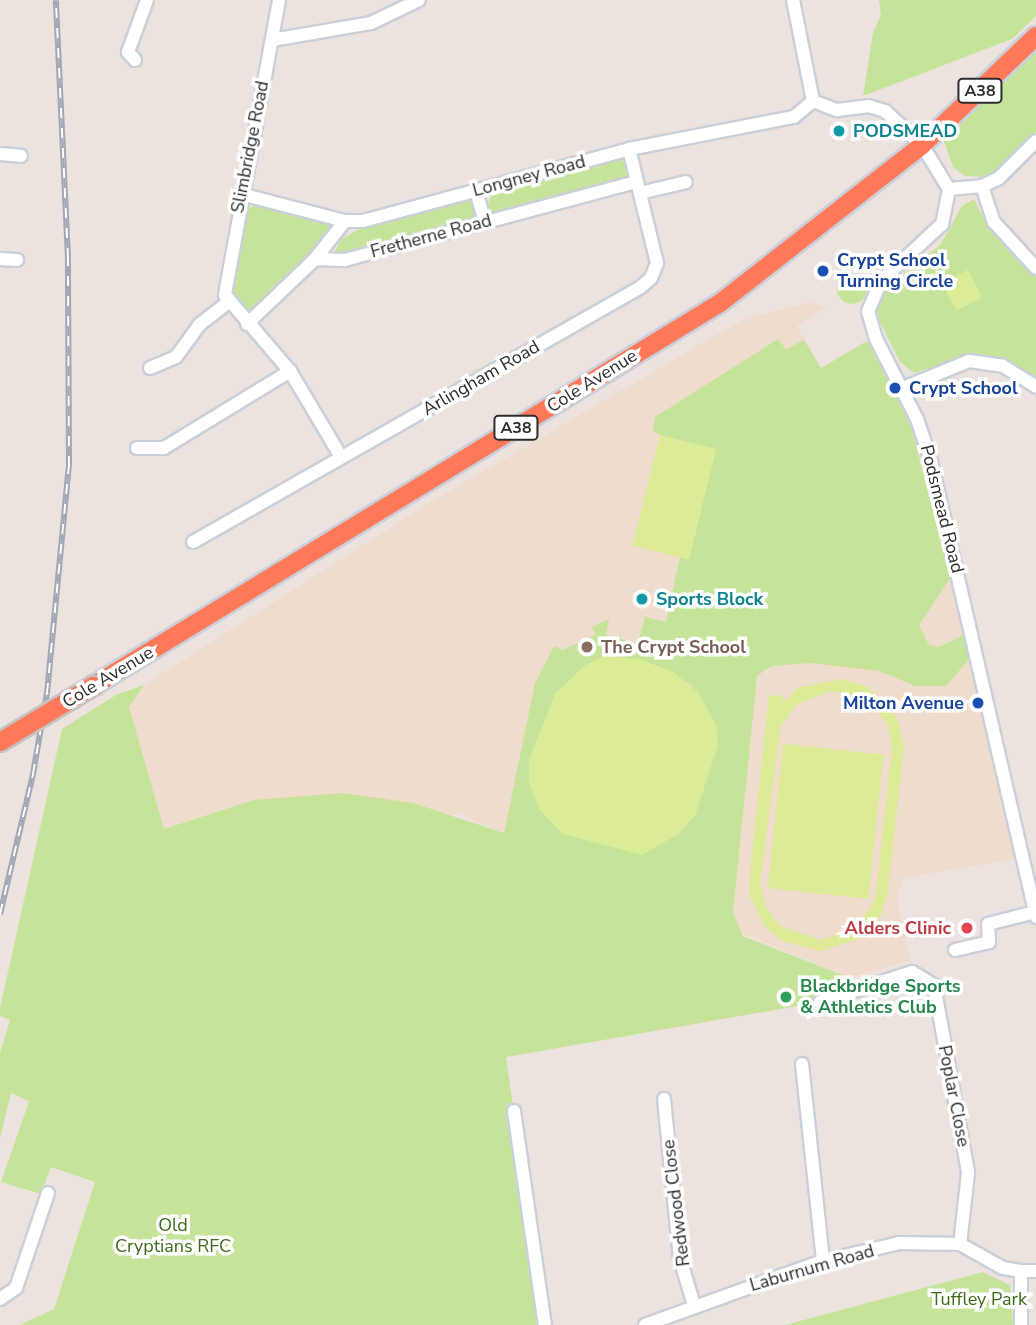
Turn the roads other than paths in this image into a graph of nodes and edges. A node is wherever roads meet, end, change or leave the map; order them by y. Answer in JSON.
{"nodes":[{"id":1,"x":147,"y":0,"type":"edge"},
{"id":2,"x":279,"y":0,"type":"edge"},
{"id":3,"x":419,"y":0,"type":"edge"},
{"id":4,"x":793,"y":0,"type":"edge"},
{"id":5,"x":1036,"y":36,"type":"edge"},
{"id":6,"x":272,"y":40,"type":"junction"},
{"id":7,"x":127,"y":55,"type":"dead end"},
{"id":8,"x":813,"y":101,"type":"junction"},
{"id":9,"x":1036,"y":141,"type":"edge"},
{"id":10,"x":922,"y":145,"type":"junction"},
{"id":11,"x":629,"y":149,"type":"junction"},
{"id":12,"x":0,"y":154,"type":"edge"},
{"id":13,"x":22,"y":156,"type":"dead end"},
{"id":14,"x":686,"y":182,"type":"dead end"},
{"id":15,"x":982,"y":186,"type":"junction"},
{"id":16,"x":639,"y":187,"type":"junction"},
{"id":17,"x":949,"y":189,"type":"junction"},
{"id":18,"x":475,"y":191,"type":"junction"},
{"id":19,"x":241,"y":194,"type":"junction"},
{"id":20,"x":345,"y":221,"type":"junction"},
{"id":21,"x":485,"y":222,"type":"junction"},
{"id":22,"x":0,"y":259,"type":"edge"},
{"id":23,"x":315,"y":259,"type":"junction"},
{"id":24,"x":17,"y":260,"type":"dead end"},
{"id":25,"x":1036,"y":268,"type":"edge"},
{"id":26,"x":226,"y":298,"type":"junction"},
{"id":27,"x":247,"y":324,"type":"junction"},
{"id":28,"x":150,"y":368,"type":"dead end"},
{"id":29,"x":290,"y":371,"type":"junction"},
{"id":30,"x":1036,"y":387,"type":"edge"},
{"id":31,"x":903,"y":388,"type":"junction"},
{"id":32,"x":137,"y":448,"type":"dead end"},
{"id":33,"x":341,"y":457,"type":"junction"},
{"id":34,"x":193,"y":542,"type":"dead end"},
{"id":35,"x":0,"y":742,"type":"edge"},
{"id":36,"x":1031,"y":873,"type":"edge"},
{"id":37,"x":1035,"y":915,"type":"edge"},
{"id":38,"x":956,"y":950,"type":"dead end"},
{"id":39,"x":820,"y":1002,"type":"dead end"},
{"id":40,"x":802,"y":1064,"type":"dead end"},
{"id":41,"x":664,"y":1099,"type":"dead end"},
{"id":42,"x":514,"y":1111,"type":"dead end"},
{"id":43,"x":48,"y":1193,"type":"dead end"},
{"id":44,"x":960,"y":1244,"type":"junction"},
{"id":45,"x":823,"y":1261,"type":"junction"},
{"id":46,"x":1021,"y":1271,"type":"junction"},
{"id":47,"x":1036,"y":1271,"type":"edge"},
{"id":48,"x":0,"y":1299,"type":"edge"},
{"id":49,"x":694,"y":1305,"type":"junction"},
{"id":50,"x":545,"y":1325,"type":"edge"},
{"id":51,"x":645,"y":1325,"type":"edge"},
{"id":52,"x":1021,"y":1325,"type":"edge"}],
"edges":[{"from":1,"to":7,"type":"street"},
{"from":2,"to":6,"type":"street","name":"Slimbridge Road"},
{"from":3,"to":6,"type":"street"},
{"from":4,"to":8,"type":"street"},
{"from":5,"to":10,"type":"highway","name":"Cole Avenue","number":"A38"},
{"from":6,"to":19,"type":"street","name":"Slimbridge Road"},
{"from":8,"to":10,"type":"street"},
{"from":8,"to":11,"type":"street","name":"Longney Road"},
{"from":9,"to":15,"type":"street"},
{"from":10,"to":17,"type":"street"},
{"from":10,"to":35,"type":"highway","name":"Cole Avenue","number":"A38","bridge":true},
{"from":11,"to":16,"type":"street","name":"Arlingham Road"},
{"from":11,"to":18,"type":"street","name":"Longney Road"},
{"from":12,"to":13,"type":"street"},
{"from":14,"to":16,"type":"street","name":"Fretherne Road"},
{"from":15,"to":17,"type":"street"},
{"from":15,"to":25,"type":"street"},
{"from":16,"to":21,"type":"street","name":"Fretherne Road"},
{"from":16,"to":33,"type":"street","name":"Arlingham Road"},
{"from":17,"to":31,"type":"street","name":"Podsmead Road"},
{"from":18,"to":20,"type":"street","name":"Longney Road"},
{"from":18,"to":21,"type":"street"},
{"from":19,"to":20,"type":"street","name":"Longney Road"},
{"from":19,"to":26,"type":"street","name":"Slimbridge Road"},
{"from":20,"to":23,"type":"street"},
{"from":21,"to":23,"type":"street","name":"Fretherne Road"},
{"from":22,"to":24,"type":"street"},
{"from":23,"to":27,"type":"street"},
{"from":26,"to":27,"type":"street"},
{"from":26,"to":28,"type":"street"},
{"from":27,"to":29,"type":"street"},
{"from":29,"to":32,"type":"street"},
{"from":29,"to":33,"type":"street"},
{"from":30,"to":31,"type":"street"},
{"from":31,"to":36,"type":"street","name":"Podsmead Road"},
{"from":33,"to":34,"type":"street","name":"Arlingham Road"},
{"from":36,"to":37,"type":"street","name":"Podsmead Road"},
{"from":37,"to":38,"type":"street"},
{"from":39,"to":44,"type":"street","name":"Poplar Close"},
{"from":40,"to":45,"type":"street"},
{"from":41,"to":49,"type":"street","name":"Redwood Close"},
{"from":42,"to":50,"type":"street"},
{"from":43,"to":48,"type":"street"},
{"from":44,"to":45,"type":"street","name":"Laburnum Road"},
{"from":44,"to":46,"type":"street","name":"Laburnum Road"},
{"from":45,"to":49,"type":"street","name":"Laburnum Road"},
{"from":46,"to":47,"type":"street","name":"Laburnum Road"},
{"from":46,"to":52,"type":"street"},
{"from":49,"to":51,"type":"street","name":"Laburnum Road"}]}
